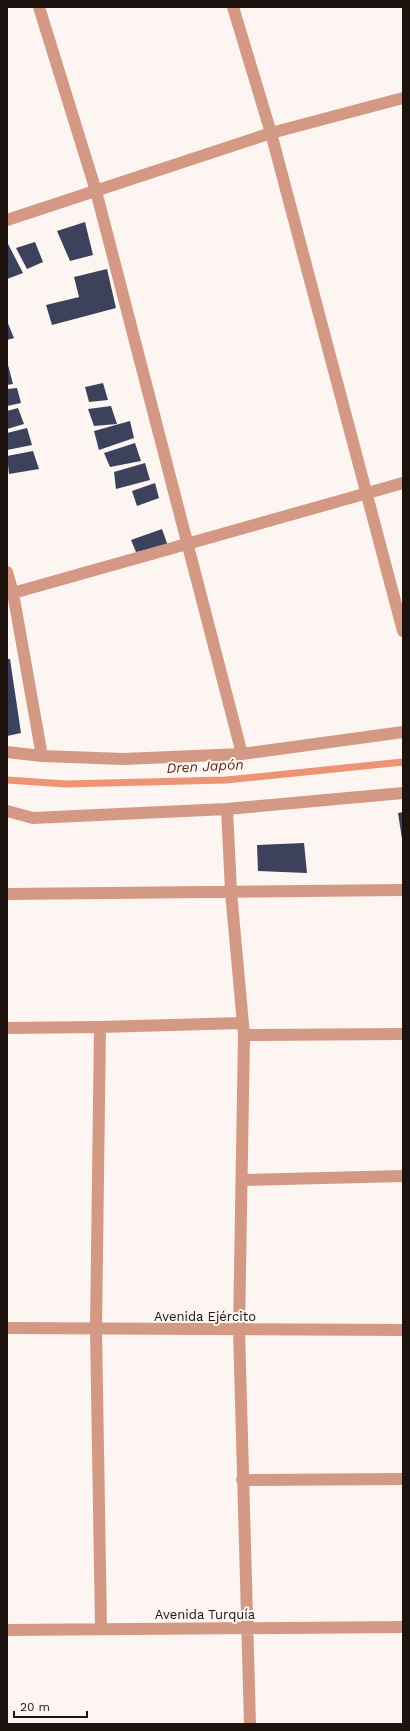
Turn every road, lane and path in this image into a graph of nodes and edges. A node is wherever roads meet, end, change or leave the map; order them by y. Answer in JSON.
{"nodes":[{"id":1,"x":39,"y":7,"type":"edge"},
{"id":2,"x":233,"y":7,"type":"edge"},
{"id":3,"x":403,"y":98,"type":"edge"},
{"id":4,"x":271,"y":133,"type":"junction"},
{"id":5,"x":96,"y":191,"type":"junction"},
{"id":6,"x":7,"y":220,"type":"edge"},
{"id":7,"x":403,"y":484,"type":"edge"},
{"id":8,"x":367,"y":494,"type":"junction"},
{"id":9,"x":188,"y":544,"type":"junction"},
{"id":10,"x":7,"y":572,"type":"edge"},
{"id":11,"x":12,"y":593,"type":"junction"},
{"id":12,"x":403,"y":631,"type":"edge"},
{"id":13,"x":403,"y":732,"type":"edge"},
{"id":14,"x":7,"y":752,"type":"edge"},
{"id":15,"x":242,"y":754,"type":"junction"},
{"id":16,"x":42,"y":756,"type":"junction"},
{"id":17,"x":403,"y":793,"type":"edge"},
{"id":18,"x":227,"y":809,"type":"junction"},
{"id":19,"x":7,"y":811,"type":"edge"},
{"id":20,"x":403,"y":890,"type":"edge"},
{"id":21,"x":232,"y":892,"type":"junction"},
{"id":22,"x":7,"y":894,"type":"edge"},
{"id":23,"x":242,"y":1023,"type":"junction"},
{"id":24,"x":100,"y":1027,"type":"junction"},
{"id":25,"x":7,"y":1028,"type":"edge"},
{"id":26,"x":403,"y":1034,"type":"edge"},
{"id":27,"x":244,"y":1035,"type":"junction"},
{"id":28,"x":403,"y":1176,"type":"edge"},
{"id":29,"x":242,"y":1180,"type":"junction"},
{"id":30,"x":7,"y":1328,"type":"edge"},
{"id":31,"x":96,"y":1329,"type":"junction"},
{"id":32,"x":239,"y":1330,"type":"junction"},
{"id":33,"x":403,"y":1330,"type":"edge"},
{"id":34,"x":403,"y":1479,"type":"edge"},
{"id":35,"x":242,"y":1480,"type":"junction"},
{"id":36,"x":403,"y":1627,"type":"edge"},
{"id":37,"x":101,"y":1628,"type":"junction"},
{"id":38,"x":246,"y":1628,"type":"junction"},
{"id":39,"x":7,"y":1630,"type":"edge"},
{"id":40,"x":250,"y":1724,"type":"edge"}],
"edges":[{"from":1,"to":5,"type":"street"},
{"from":2,"to":4,"type":"street"},
{"from":3,"to":4,"type":"street"},
{"from":4,"to":5,"type":"street"},
{"from":4,"to":8,"type":"street"},
{"from":5,"to":6,"type":"street"},
{"from":5,"to":9,"type":"street"},
{"from":7,"to":8,"type":"street"},
{"from":8,"to":9,"type":"street"},
{"from":8,"to":12,"type":"street"},
{"from":9,"to":11,"type":"street"},
{"from":9,"to":15,"type":"street"},
{"from":10,"to":11,"type":"street"},
{"from":11,"to":16,"type":"street"},
{"from":13,"to":15,"type":"street"},
{"from":14,"to":16,"type":"street"},
{"from":15,"to":16,"type":"street"},
{"from":17,"to":18,"type":"street"},
{"from":18,"to":19,"type":"street"},
{"from":18,"to":21,"type":"street"},
{"from":20,"to":21,"type":"street"},
{"from":21,"to":22,"type":"street"},
{"from":21,"to":23,"type":"street"},
{"from":23,"to":24,"type":"street"},
{"from":23,"to":27,"type":"street"},
{"from":24,"to":25,"type":"street"},
{"from":24,"to":31,"type":"street"},
{"from":26,"to":27,"type":"street"},
{"from":27,"to":29,"type":"street"},
{"from":28,"to":29,"type":"street"},
{"from":29,"to":32,"type":"street"},
{"from":30,"to":31,"type":"street","name":"Avenida Ejército"},
{"from":31,"to":32,"type":"street","name":"Avenida Ejército"},
{"from":31,"to":37,"type":"street"},
{"from":32,"to":33,"type":"street","name":"Avenida Ejército"},
{"from":32,"to":35,"type":"street"},
{"from":34,"to":35,"type":"street"},
{"from":35,"to":38,"type":"street"},
{"from":36,"to":38,"type":"street","name":"Avenida Turquía"},
{"from":37,"to":38,"type":"street","name":"Avenida Turquía"},
{"from":37,"to":39,"type":"street","name":"Avenida Turquía"},
{"from":38,"to":40,"type":"street"}]}
